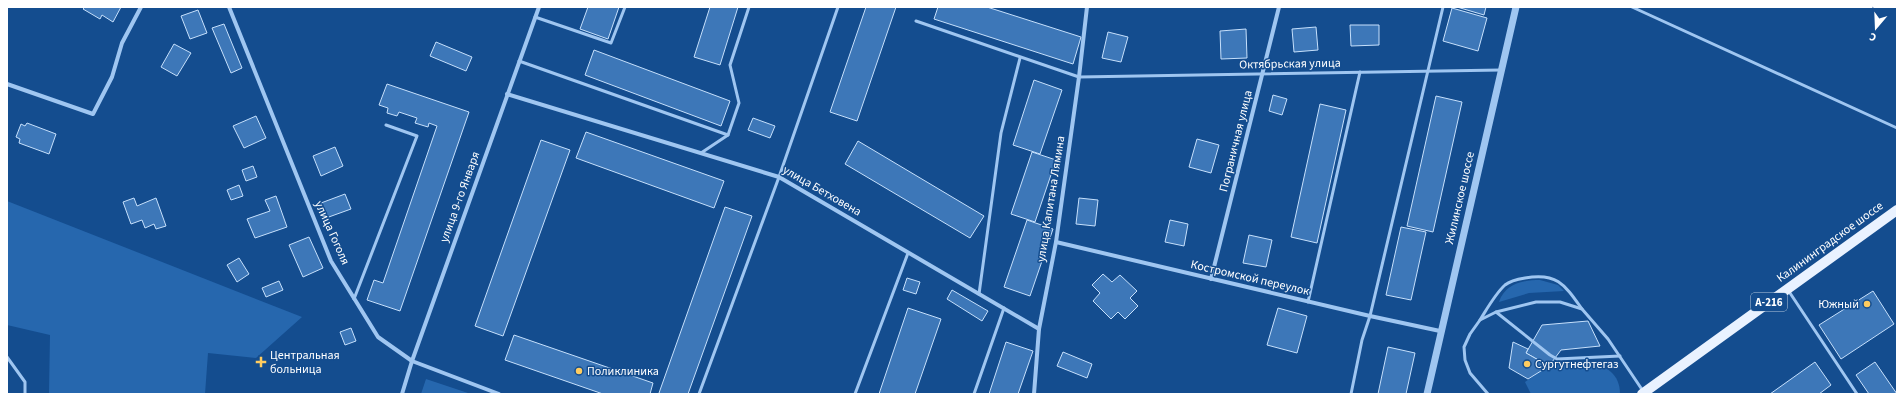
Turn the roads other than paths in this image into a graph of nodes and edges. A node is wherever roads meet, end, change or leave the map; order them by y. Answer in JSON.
{"nodes":[{"id":1,"x":141,"y":7,"type":"edge"},
{"id":2,"x":229,"y":7,"type":"edge"},
{"id":3,"x":539,"y":7,"type":"edge"},
{"id":4,"x":625,"y":7,"type":"edge"},
{"id":5,"x":749,"y":7,"type":"edge"},
{"id":6,"x":838,"y":7,"type":"edge"},
{"id":7,"x":1087,"y":7,"type":"edge"},
{"id":8,"x":1279,"y":7,"type":"edge"},
{"id":9,"x":1443,"y":7,"type":"edge"},
{"id":10,"x":1516,"y":7,"type":"edge"},
{"id":11,"x":1632,"y":7,"type":"edge"},
{"id":12,"x":535,"y":17,"type":"junction"},
{"id":13,"x":916,"y":21,"type":"dead end"},
{"id":14,"x":1020,"y":58,"type":"junction"},
{"id":15,"x":519,"y":61,"type":"junction"},
{"id":16,"x":1501,"y":70,"type":"junction"},
{"id":17,"x":1429,"y":71,"type":"junction"},
{"id":18,"x":1360,"y":72,"type":"junction"},
{"id":19,"x":1263,"y":73,"type":"junction"},
{"id":20,"x":1079,"y":77,"type":"junction"},
{"id":21,"x":7,"y":84,"type":"edge"},
{"id":22,"x":507,"y":94,"type":"junction"},
{"id":23,"x":386,"y":125,"type":"dead end"},
{"id":24,"x":1897,"y":128,"type":"edge"},
{"id":25,"x":728,"y":135,"type":"junction"},
{"id":26,"x":701,"y":153,"type":"junction"},
{"id":27,"x":779,"y":176,"type":"junction"},
{"id":28,"x":1897,"y":210,"type":"edge"},
{"id":29,"x":1056,"y":242,"type":"junction"},
{"id":30,"x":908,"y":253,"type":"junction"},
{"id":31,"x":1211,"y":279,"type":"junction"},
{"id":32,"x":1788,"y":289,"type":"junction"},
{"id":33,"x":979,"y":294,"type":"junction"},
{"id":34,"x":354,"y":299,"type":"junction"},
{"id":35,"x":1308,"y":302,"type":"junction"},
{"id":36,"x":1004,"y":308,"type":"junction"},
{"id":37,"x":1582,"y":309,"type":"junction"},
{"id":38,"x":1496,"y":312,"type":"junction"},
{"id":39,"x":1370,"y":316,"type":"junction"},
{"id":40,"x":1480,"y":320,"type":"junction"},
{"id":41,"x":1039,"y":329,"type":"junction"},
{"id":42,"x":1440,"y":331,"type":"junction"},
{"id":43,"x":1620,"y":356,"type":"junction"},
{"id":44,"x":7,"y":357,"type":"edge"},
{"id":45,"x":412,"y":362,"type":"junction"},
{"id":46,"x":1643,"y":393,"type":"edge"},
{"id":47,"x":25,"y":394,"type":"edge"},
{"id":48,"x":402,"y":394,"type":"edge"},
{"id":49,"x":499,"y":394,"type":"edge"},
{"id":50,"x":699,"y":394,"type":"edge"},
{"id":51,"x":855,"y":394,"type":"edge"},
{"id":52,"x":974,"y":394,"type":"edge"},
{"id":53,"x":1034,"y":394,"type":"edge"},
{"id":54,"x":1350,"y":394,"type":"edge"},
{"id":55,"x":1427,"y":394,"type":"edge"},
{"id":56,"x":1488,"y":394,"type":"edge"},
{"id":57,"x":1856,"y":394,"type":"edge"}],
"edges":[{"from":1,"to":21,"type":"street"},
{"from":2,"to":34,"type":"street","name":"улица Гоголя"},
{"from":3,"to":12,"type":"street","name":"улица 9-го Января"},
{"from":4,"to":12,"type":"lane"},
{"from":5,"to":25,"type":"lane"},
{"from":6,"to":27,"type":"lane"},
{"from":7,"to":20,"type":"street","name":"улица Капитана Лямина"},
{"from":8,"to":19,"type":"street","name":"Пограничная улица"},
{"from":9,"to":17,"type":"lane"},
{"from":10,"to":16,"type":"street","name":"Жилинское шоссе"},
{"from":11,"to":24,"type":"lane"},
{"from":12,"to":15,"type":"street","name":"улица 9-го Января"},
{"from":13,"to":14,"type":"lane","name":"Октябрьская улица"},
{"from":14,"to":20,"type":"lane","name":"Октябрьская улица"},
{"from":14,"to":33,"type":"lane"},
{"from":15,"to":22,"type":"street","name":"улица 9-го Января"},
{"from":15,"to":25,"type":"lane"},
{"from":16,"to":17,"type":"lane","name":"Октябрьская улица"},
{"from":16,"to":42,"type":"street","name":"Жилинское шоссе"},
{"from":17,"to":18,"type":"lane","name":"Октябрьская улица"},
{"from":17,"to":39,"type":"lane"},
{"from":18,"to":19,"type":"lane","name":"Октябрьская улица"},
{"from":18,"to":35,"type":"lane"},
{"from":19,"to":20,"type":"lane","name":"Октябрьская улица"},
{"from":19,"to":31,"type":"street","name":"Пограничная улица"},
{"from":20,"to":29,"type":"street","name":"улица Капитана Лямина"},
{"from":22,"to":26,"type":"street","name":"улица Бетховена"},
{"from":22,"to":45,"type":"street","name":"улица 9-го Января"},
{"from":23,"to":34,"type":"lane"},
{"from":25,"to":26,"type":"lane"},
{"from":26,"to":27,"type":"street","name":"улица Бетховена"},
{"from":27,"to":30,"type":"street","name":"улица Бетховена"},
{"from":27,"to":50,"type":"lane"},
{"from":28,"to":32,"type":"main road","name":"Калининградское шоссе","number":"А-216"},
{"from":29,"to":31,"type":"street","name":"Костромской переулок"},
{"from":29,"to":41,"type":"street","name":"улица Капитана Лямина"},
{"from":30,"to":33,"type":"street","name":"улица Бетховена"},
{"from":30,"to":51,"type":"lane"},
{"from":31,"to":35,"type":"street","name":"Костромской переулок"},
{"from":32,"to":46,"type":"main road","name":"Калининградское шоссе","number":"А-216"},
{"from":32,"to":57,"type":"lane"},
{"from":33,"to":36,"type":"street","name":"улица Бетховена"},
{"from":34,"to":45,"type":"street","name":"улица Гоголя"},
{"from":35,"to":39,"type":"street","name":"Костромской переулок"},
{"from":36,"to":41,"type":"street","name":"улица Бетховена"},
{"from":36,"to":52,"type":"lane"},
{"from":37,"to":38,"type":"lane"},
{"from":37,"to":40,"type":"lane"},
{"from":37,"to":43,"type":"lane"},
{"from":38,"to":40,"type":"lane"},
{"from":38,"to":43,"type":"lane"},
{"from":39,"to":42,"type":"street","name":"Костромской переулок"},
{"from":39,"to":54,"type":"lane"},
{"from":40,"to":56,"type":"lane"},
{"from":41,"to":53,"type":"street","name":"улица Капитана Лямина"},
{"from":42,"to":55,"type":"street","name":"Жилинское шоссе"},
{"from":43,"to":46,"type":"lane"},
{"from":44,"to":47,"type":"lane"},
{"from":45,"to":48,"type":"street","name":"улица 9-го Января"},
{"from":45,"to":49,"type":"street","name":"улица Гоголя"}]}
